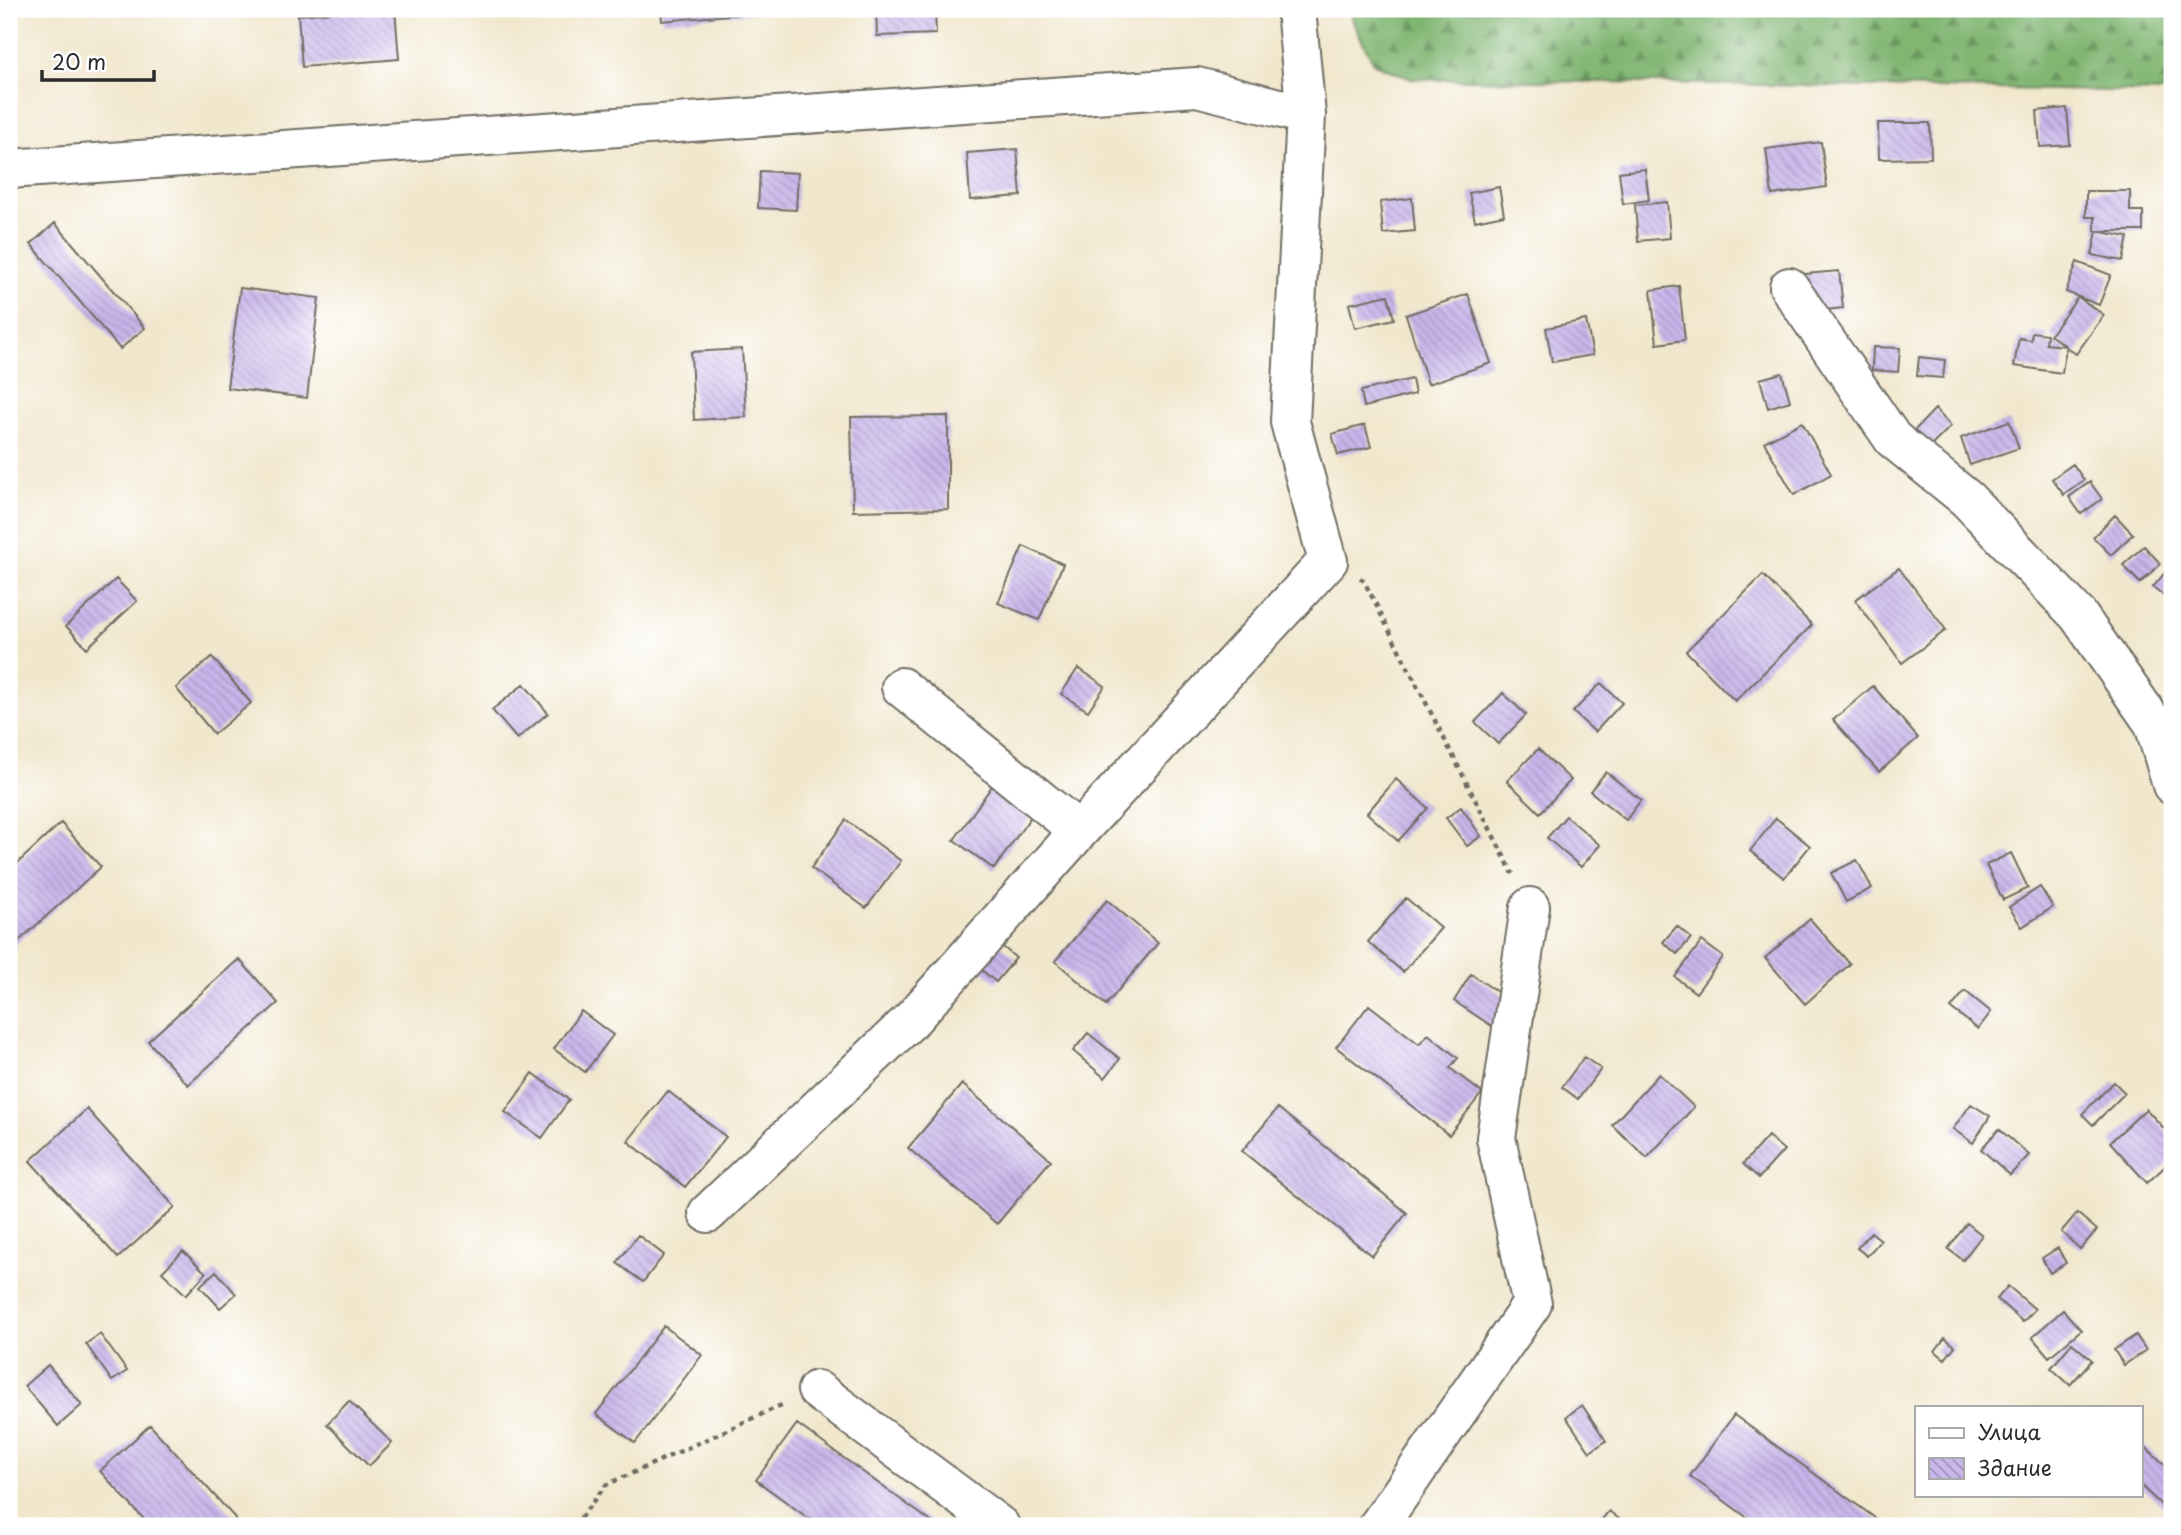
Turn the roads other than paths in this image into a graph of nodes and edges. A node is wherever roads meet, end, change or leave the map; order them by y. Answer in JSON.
{"nodes":[{"id":1,"x":1296,"y":9,"type":"edge"},
{"id":2,"x":1306,"y":115,"type":"junction"},
{"id":3,"x":9,"y":169,"type":"edge"},
{"id":4,"x":1789,"y":287,"type":"dead end"},
{"id":5,"x":901,"y":687,"type":"dead end"},
{"id":6,"x":2172,"y":785,"type":"edge"},
{"id":7,"x":1079,"y":831,"type":"junction"},
{"id":8,"x":1530,"y":907,"type":"road end"},
{"id":9,"x":708,"y":1213,"type":"dead end"},
{"id":10,"x":817,"y":1390,"type":"road end"},
{"id":11,"x":1000,"y":1526,"type":"edge"},
{"id":12,"x":1378,"y":1526,"type":"edge"}],
"edges":[{"from":1,"to":2,"type":"street"},
{"from":2,"to":3,"type":"street"},
{"from":2,"to":7,"type":"street"},
{"from":4,"to":6,"type":"street"},
{"from":5,"to":7,"type":"street"},
{"from":7,"to":9,"type":"street"},
{"from":8,"to":12,"type":"street"},
{"from":10,"to":11,"type":"street"}]}
